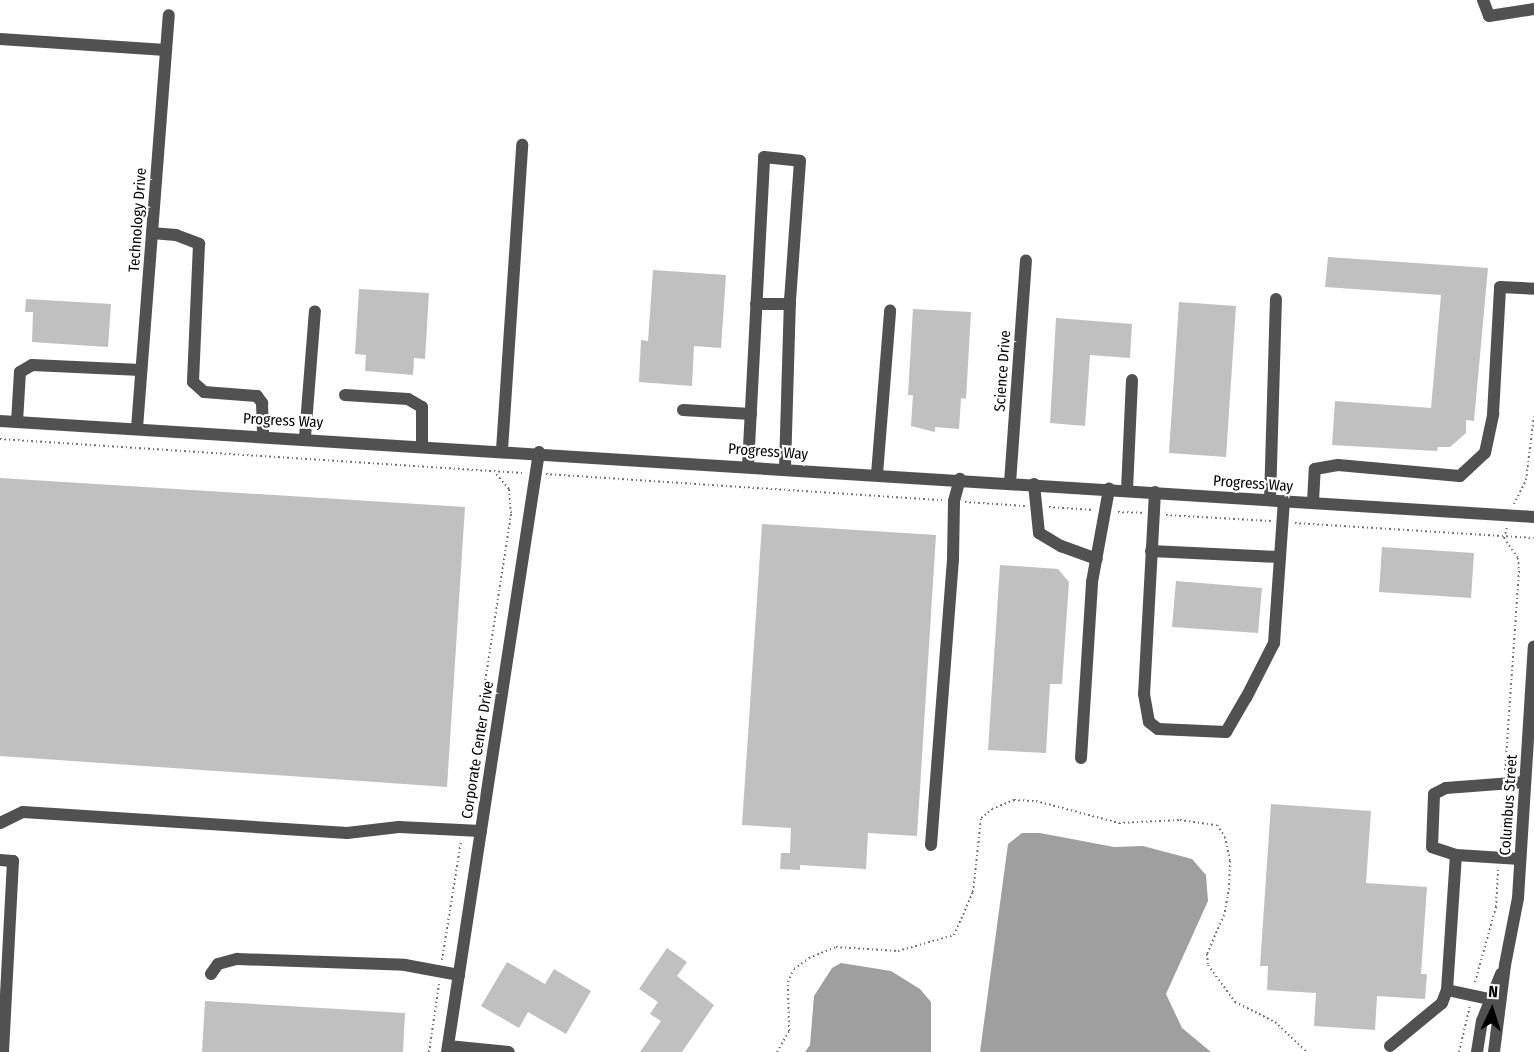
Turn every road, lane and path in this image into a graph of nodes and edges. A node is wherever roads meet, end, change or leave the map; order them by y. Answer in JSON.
{"nodes":[{"id":1,"x":1483,"y":0,"type":"edge"},
{"id":2,"x":1534,"y":9,"type":"edge"},
{"id":3,"x":169,"y":15,"type":"dead end"},
{"id":4,"x":0,"y":39,"type":"edge"},
{"id":5,"x":166,"y":50,"type":"junction"},
{"id":6,"x":522,"y":145,"type":"dead end"},
{"id":7,"x":152,"y":233,"type":"junction"},
{"id":8,"x":1026,"y":261,"type":"dead end"},
{"id":9,"x":1534,"y":289,"type":"edge"},
{"id":10,"x":1276,"y":299,"type":"dead end"},
{"id":11,"x":756,"y":304,"type":"junction"},
{"id":12,"x":790,"y":304,"type":"junction"},
{"id":13,"x":315,"y":311,"type":"dead end"},
{"id":14,"x":890,"y":311,"type":"dead end"},
{"id":15,"x":141,"y":370,"type":"junction"},
{"id":16,"x":1132,"y":380,"type":"dead end"},
{"id":17,"x":345,"y":395,"type":"dead end"},
{"id":18,"x":683,"y":410,"type":"dead end"},
{"id":19,"x":751,"y":414,"type":"junction"},
{"id":20,"x":1534,"y":416,"type":"edge"},
{"id":21,"x":0,"y":421,"type":"edge"},
{"id":22,"x":17,"y":422,"type":"junction"},
{"id":23,"x":137,"y":428,"type":"junction"},
{"id":24,"x":263,"y":435,"type":"junction"},
{"id":25,"x":305,"y":437,"type":"junction"},
{"id":26,"x":0,"y":439,"type":"edge"},
{"id":27,"x":422,"y":445,"type":"junction"},
{"id":28,"x":502,"y":450,"type":"junction"},
{"id":29,"x":539,"y":452,"type":"junction"},
{"id":30,"x":748,"y":466,"type":"junction"},
{"id":31,"x":785,"y":468,"type":"junction"},
{"id":32,"x":493,"y":472,"type":"junction"},
{"id":33,"x":536,"y":473,"type":"junction"},
{"id":34,"x":877,"y":474,"type":"junction"},
{"id":35,"x":960,"y":480,"type":"junction"},
{"id":36,"x":1010,"y":483,"type":"junction"},
{"id":37,"x":1034,"y":484,"type":"junction"},
{"id":38,"x":1108,"y":489,"type":"junction"},
{"id":39,"x":1127,"y":490,"type":"junction"},
{"id":40,"x":1155,"y":492,"type":"junction"},
{"id":41,"x":1270,"y":500,"type":"junction"},
{"id":42,"x":954,"y":501,"type":"junction"},
{"id":43,"x":1284,"y":501,"type":"junction"},
{"id":44,"x":1312,"y":502,"type":"junction"},
{"id":45,"x":1035,"y":506,"type":"junction"},
{"id":46,"x":1107,"y":511,"type":"junction"},
{"id":47,"x":1153,"y":514,"type":"junction"},
{"id":48,"x":1511,"y":515,"type":"junction"},
{"id":49,"x":1534,"y":517,"type":"edge"},
{"id":50,"x":1282,"y":522,"type":"junction"},
{"id":51,"x":1504,"y":538,"type":"junction"},
{"id":52,"x":1534,"y":538,"type":"edge"},
{"id":53,"x":1151,"y":551,"type":"junction"},
{"id":54,"x":1280,"y":557,"type":"junction"},
{"id":55,"x":1097,"y":559,"type":"junction"},
{"id":56,"x":1534,"y":647,"type":"edge"},
{"id":57,"x":1531,"y":750,"type":"edge"},
{"id":58,"x":1081,"y":758,"type":"dead end"},
{"id":59,"x":1525,"y":782,"type":"junction"},
{"id":60,"x":0,"y":823,"type":"edge"},
{"id":61,"x":463,"y":830,"type":"junction"},
{"id":62,"x":481,"y":831,"type":"junction"},
{"id":63,"x":931,"y":845,"type":"dead end"},
{"id":64,"x":1456,"y":855,"type":"junction"},
{"id":65,"x":1521,"y":859,"type":"junction"},
{"id":66,"x":0,"y":860,"type":"edge"},
{"id":67,"x":441,"y":972,"type":"junction"},
{"id":68,"x":211,"y":974,"type":"dead end"},
{"id":69,"x":459,"y":975,"type":"junction"},
{"id":70,"x":1447,"y":990,"type":"junction"},
{"id":71,"x":1496,"y":1000,"type":"junction"},
{"id":72,"x":1390,"y":1046,"type":"dead end"},
{"id":73,"x":447,"y":1049,"type":"edge"},
{"id":74,"x":3,"y":1052,"type":"edge"},
{"id":75,"x":429,"y":1052,"type":"edge"},
{"id":76,"x":508,"y":1052,"type":"edge"},
{"id":77,"x":777,"y":1052,"type":"edge"},
{"id":78,"x":1307,"y":1052,"type":"edge"},
{"id":79,"x":1477,"y":1052,"type":"edge"},
{"id":80,"x":1494,"y":1052,"type":"edge"}],
"edges":[{"from":1,"to":2,"type":"street"},
{"from":3,"to":5,"type":"street","name":"Technology Drive"},
{"from":4,"to":5,"type":"street"},
{"from":5,"to":7,"type":"street","name":"Technology Drive"},
{"from":6,"to":28,"type":"street"},
{"from":7,"to":15,"type":"street","name":"Technology Drive"},
{"from":7,"to":24,"type":"street"},
{"from":8,"to":36,"type":"street","name":"Science Drive"},
{"from":9,"to":44,"type":"street"},
{"from":10,"to":41,"type":"street"},
{"from":11,"to":12,"type":"street"},
{"from":11,"to":12,"type":"street"},
{"from":11,"to":19,"type":"street"},
{"from":12,"to":31,"type":"street"},
{"from":13,"to":25,"type":"street"},
{"from":14,"to":34,"type":"street"},
{"from":15,"to":22,"type":"street"},
{"from":15,"to":23,"type":"street","name":"Technology Drive"},
{"from":16,"to":39,"type":"street"},
{"from":17,"to":27,"type":"street"},
{"from":18,"to":19,"type":"street"},
{"from":19,"to":30,"type":"street"},
{"from":20,"to":48,"type":"path"},
{"from":21,"to":22,"type":"street","name":"Progress Way"},
{"from":22,"to":23,"type":"street","name":"Progress Way"},
{"from":23,"to":24,"type":"street","name":"Progress Way"},
{"from":24,"to":25,"type":"street","name":"Progress Way"},
{"from":25,"to":27,"type":"street","name":"Progress Way"},
{"from":26,"to":32,"type":"path"},
{"from":27,"to":28,"type":"street","name":"Progress Way"},
{"from":28,"to":29,"type":"street","name":"Progress Way"},
{"from":29,"to":30,"type":"street","name":"Progress Way"},
{"from":29,"to":33,"type":"street","name":"Corporate Center Drive"},
{"from":30,"to":31,"type":"street","name":"Progress Way"},
{"from":31,"to":34,"type":"street","name":"Progress Way"},
{"from":32,"to":33,"type":"path"},
{"from":32,"to":61,"type":"path"},
{"from":33,"to":42,"type":"path"},
{"from":33,"to":62,"type":"street","name":"Corporate Center Drive"},
{"from":34,"to":35,"type":"street","name":"Progress Way"},
{"from":35,"to":36,"type":"street","name":"Progress Way"},
{"from":35,"to":42,"type":"street"},
{"from":36,"to":37,"type":"street","name":"Progress Way"},
{"from":37,"to":38,"type":"street","name":"Progress Way"},
{"from":37,"to":45,"type":"street"},
{"from":38,"to":39,"type":"street","name":"Progress Way"},
{"from":38,"to":46,"type":"street"},
{"from":39,"to":40,"type":"street","name":"Progress Way"},
{"from":40,"to":41,"type":"street","name":"Progress Way"},
{"from":40,"to":47,"type":"street"},
{"from":41,"to":43,"type":"street","name":"Progress Way"},
{"from":42,"to":45,"type":"path"},
{"from":42,"to":63,"type":"street"},
{"from":43,"to":44,"type":"street","name":"Progress Way"},
{"from":43,"to":50,"type":"street"},
{"from":44,"to":48,"type":"street","name":"Progress Way"},
{"from":45,"to":46,"type":"path"},
{"from":45,"to":55,"type":"street"},
{"from":46,"to":47,"type":"path"},
{"from":46,"to":55,"type":"street"},
{"from":47,"to":50,"type":"path"},
{"from":47,"to":53,"type":"street"},
{"from":48,"to":49,"type":"street","name":"Progress Way"},
{"from":48,"to":51,"type":"path"},
{"from":50,"to":51,"type":"path"},
{"from":50,"to":54,"type":"street"},
{"from":51,"to":52,"type":"path"},
{"from":53,"to":54,"type":"street"},
{"from":53,"to":54,"type":"street"},
{"from":55,"to":58,"type":"street"},
{"from":56,"to":57,"type":"street","name":"Columbus Street"},
{"from":57,"to":59,"type":"street","name":"Columbus Street"},
{"from":59,"to":64,"type":"street"},
{"from":59,"to":65,"type":"street","name":"Columbus Street"},
{"from":60,"to":61,"type":"street"},
{"from":61,"to":62,"type":"street"},
{"from":61,"to":67,"type":"path"},
{"from":62,"to":69,"type":"street","name":"Corporate Center Drive"},
{"from":64,"to":65,"type":"street"},
{"from":64,"to":70,"type":"street"},
{"from":65,"to":71,"type":"street","name":"Columbus Street"},
{"from":66,"to":74,"type":"street"},
{"from":67,"to":68,"type":"street"},
{"from":67,"to":69,"type":"street"},
{"from":67,"to":75,"type":"path"},
{"from":69,"to":73,"type":"street","name":"Corporate Center Drive"},
{"from":70,"to":71,"type":"street"},
{"from":70,"to":72,"type":"street"},
{"from":71,"to":79,"type":"street","name":"Columbus Street"},
{"from":71,"to":80,"type":"street","name":"Columbus Street"},
{"from":73,"to":76,"type":"street"},
{"from":77,"to":78,"type":"path"}]}
